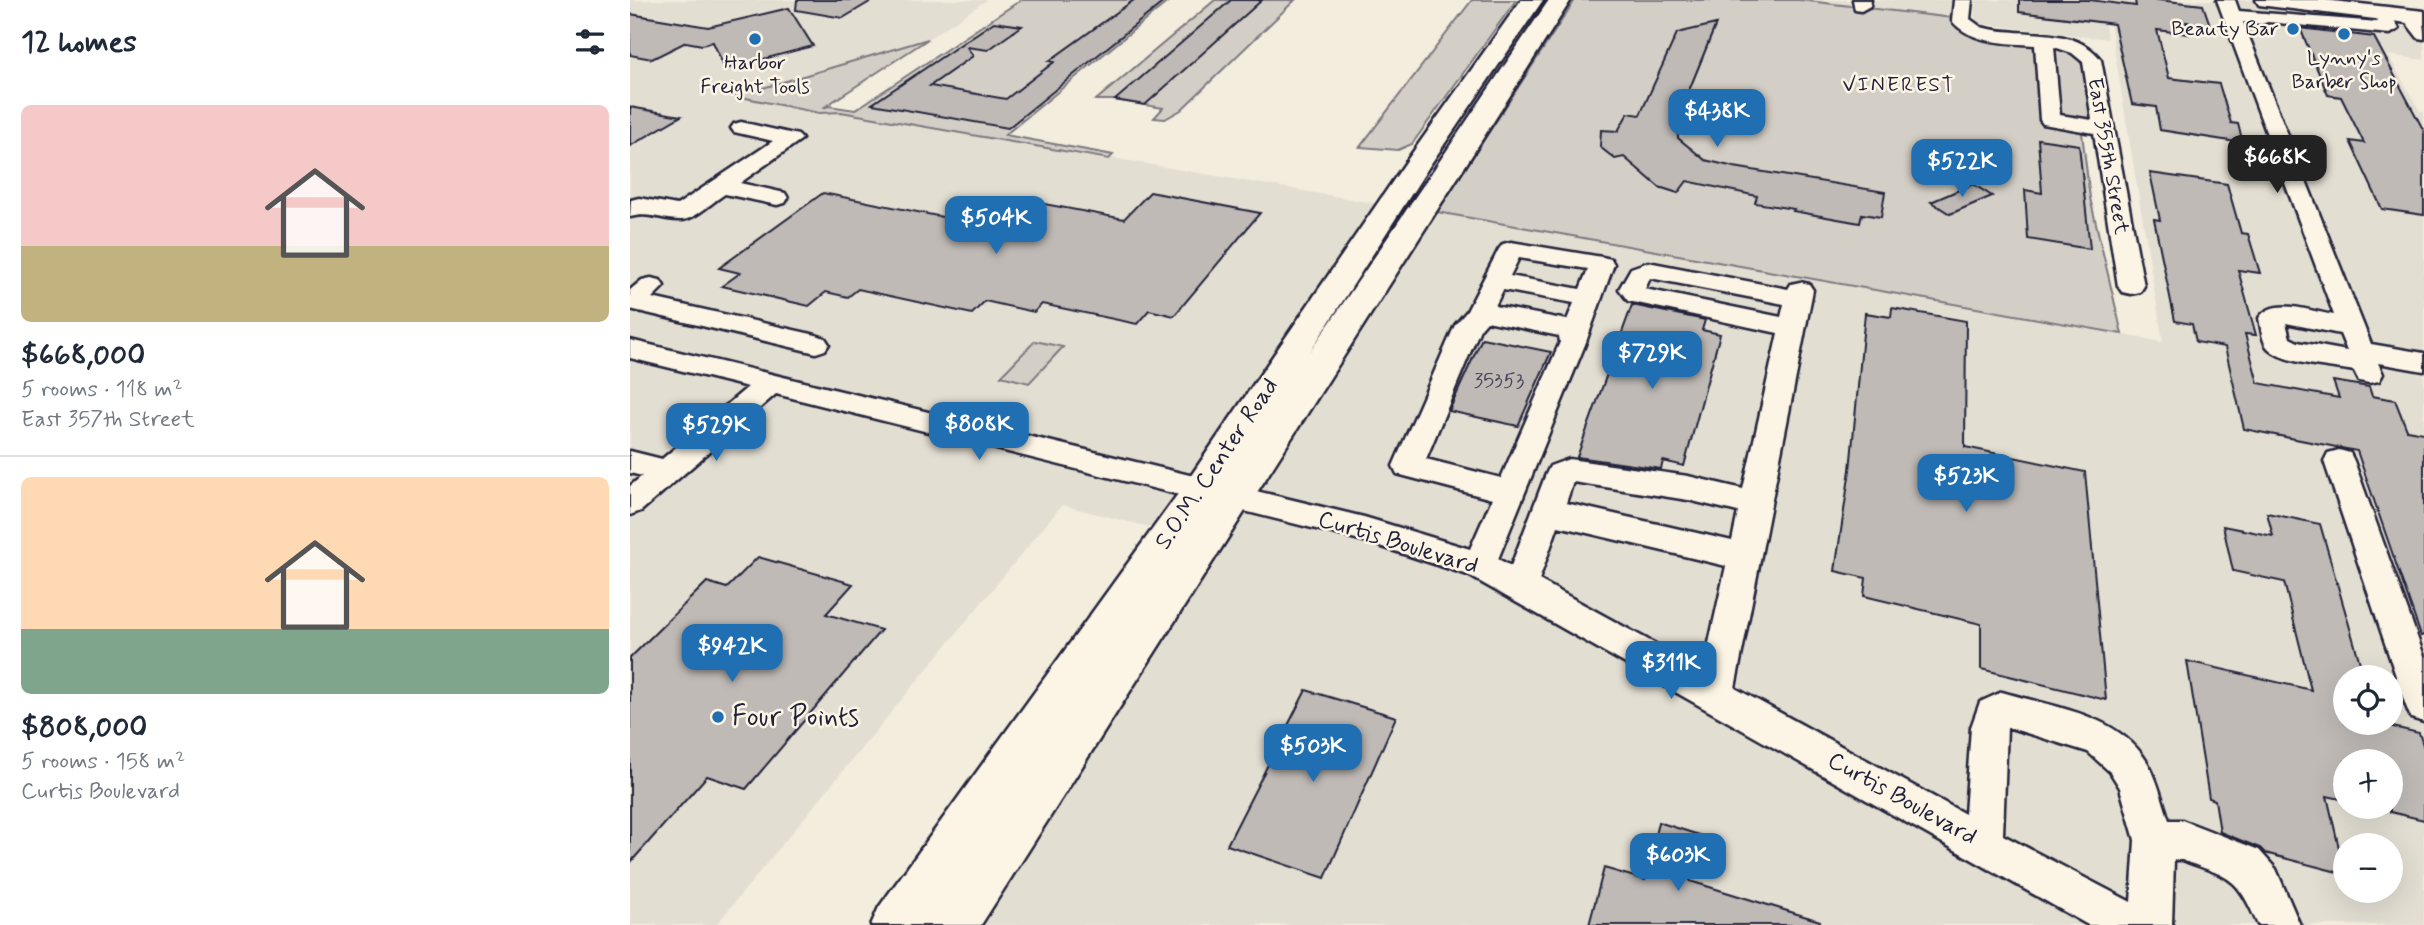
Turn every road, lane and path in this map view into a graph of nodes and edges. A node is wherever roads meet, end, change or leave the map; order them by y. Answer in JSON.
{"nodes":[{"id":1,"x":1532,"y":0,"type":"edge"},
{"id":2,"x":1560,"y":0,"type":"edge"},
{"id":3,"x":1963,"y":0,"type":"edge"},
{"id":4,"x":2232,"y":16,"type":"edge"},
{"id":5,"x":2417,"y":17,"type":"edge"},
{"id":6,"x":2265,"y":23,"type":"edge"},
{"id":7,"x":2424,"y":34,"type":"edge"},
{"id":8,"x":2043,"y":41,"type":"junction"},
{"id":9,"x":741,"y":128,"type":"dead end"},
{"id":10,"x":2104,"y":128,"type":"junction"},
{"id":11,"x":722,"y":186,"type":"junction"},
{"id":12,"x":777,"y":198,"type":"dead end"},
{"id":13,"x":630,"y":210,"type":"edge"},
{"id":14,"x":1495,"y":281,"type":"junction"},
{"id":15,"x":2131,"y":286,"type":"dead end"},
{"id":16,"x":641,"y":288,"type":"edge"},
{"id":17,"x":1588,"y":299,"type":"junction"},
{"id":18,"x":1797,"y":306,"type":"junction"},
{"id":19,"x":1478,"y":315,"type":"junction"},
{"id":20,"x":1573,"y":338,"type":"junction"},
{"id":21,"x":816,"y":344,"type":"dead end"},
{"id":22,"x":630,"y":349,"type":"edge"},
{"id":23,"x":2424,"y":362,"type":"edge"},
{"id":24,"x":769,"y":385,"type":"junction"},
{"id":25,"x":630,"y":461,"type":"edge"},
{"id":26,"x":2339,"y":461,"type":"dead end"},
{"id":27,"x":667,"y":471,"type":"junction"},
{"id":28,"x":1510,"y":492,"type":"junction"},
{"id":29,"x":1216,"y":494,"type":"junction"},
{"id":30,"x":630,"y":503,"type":"edge"},
{"id":31,"x":1756,"y":504,"type":"junction"},
{"id":32,"x":1548,"y":511,"type":"junction"},
{"id":33,"x":1745,"y":556,"type":"junction"},
{"id":34,"x":1479,"y":565,"type":"junction"},
{"id":35,"x":1520,"y":586,"type":"junction"},
{"id":36,"x":1717,"y":694,"type":"junction"},
{"id":37,"x":2424,"y":706,"type":"edge"},
{"id":38,"x":2155,"y":840,"type":"junction"},
{"id":39,"x":1983,"y":844,"type":"junction"},
{"id":40,"x":897,"y":925,"type":"edge"},
{"id":41,"x":951,"y":925,"type":"edge"},
{"id":42,"x":2134,"y":925,"type":"edge"},
{"id":43,"x":2151,"y":925,"type":"edge"},
{"id":44,"x":2279,"y":925,"type":"edge"}],
"edges":[{"from":1,"to":29,"type":"main road","name":"S.O.M. Center Road"},
{"from":2,"to":29,"type":"main road","name":"S.O.M. Center Road"},
{"from":3,"to":8,"type":"street","name":"East 355th Street"},
{"from":4,"to":6,"type":"street"},
{"from":4,"to":23,"type":"street"},
{"from":5,"to":6,"type":"main road"},
{"from":5,"to":7,"type":"street"},
{"from":8,"to":10,"type":"street","name":"East 355th Street"},
{"from":8,"to":10,"type":"street"},
{"from":9,"to":11,"type":"street"},
{"from":10,"to":15,"type":"street","name":"East 355th Street"},
{"from":11,"to":12,"type":"street"},
{"from":11,"to":13,"type":"street"},
{"from":14,"to":17,"type":"street"},
{"from":14,"to":17,"type":"street"},
{"from":14,"to":19,"type":"street"},
{"from":16,"to":21,"type":"street"},
{"from":17,"to":20,"type":"street"},
{"from":18,"to":18,"type":"street"},
{"from":18,"to":31,"type":"street"},
{"from":19,"to":20,"type":"lane"},
{"from":19,"to":28,"type":"lane"},
{"from":20,"to":28,"type":"lane"},
{"from":22,"to":24,"type":"street","name":"Curtis Boulevard"},
{"from":24,"to":27,"type":"street"},
{"from":24,"to":29,"type":"street","name":"Curtis Boulevard"},
{"from":25,"to":27,"type":"street"},
{"from":26,"to":37,"type":"street"},
{"from":27,"to":30,"type":"street"},
{"from":28,"to":34,"type":"lane"},
{"from":29,"to":34,"type":"street","name":"Curtis Boulevard"},
{"from":29,"to":40,"type":"main road","name":"S.O.M. Center Road"},
{"from":29,"to":41,"type":"main road","name":"S.O.M. Center Road"},
{"from":31,"to":32,"type":"street"},
{"from":31,"to":33,"type":"street"},
{"from":32,"to":33,"type":"street"},
{"from":32,"to":35,"type":"street"},
{"from":33,"to":36,"type":"street"},
{"from":34,"to":35,"type":"street","name":"Curtis Boulevard"},
{"from":35,"to":36,"type":"street","name":"Curtis Boulevard"},
{"from":36,"to":39,"type":"street","name":"Curtis Boulevard"},
{"from":38,"to":39,"type":"street"},
{"from":38,"to":43,"type":"street"},
{"from":38,"to":44,"type":"street"},
{"from":39,"to":42,"type":"street","name":"Curtis Boulevard"}]}
